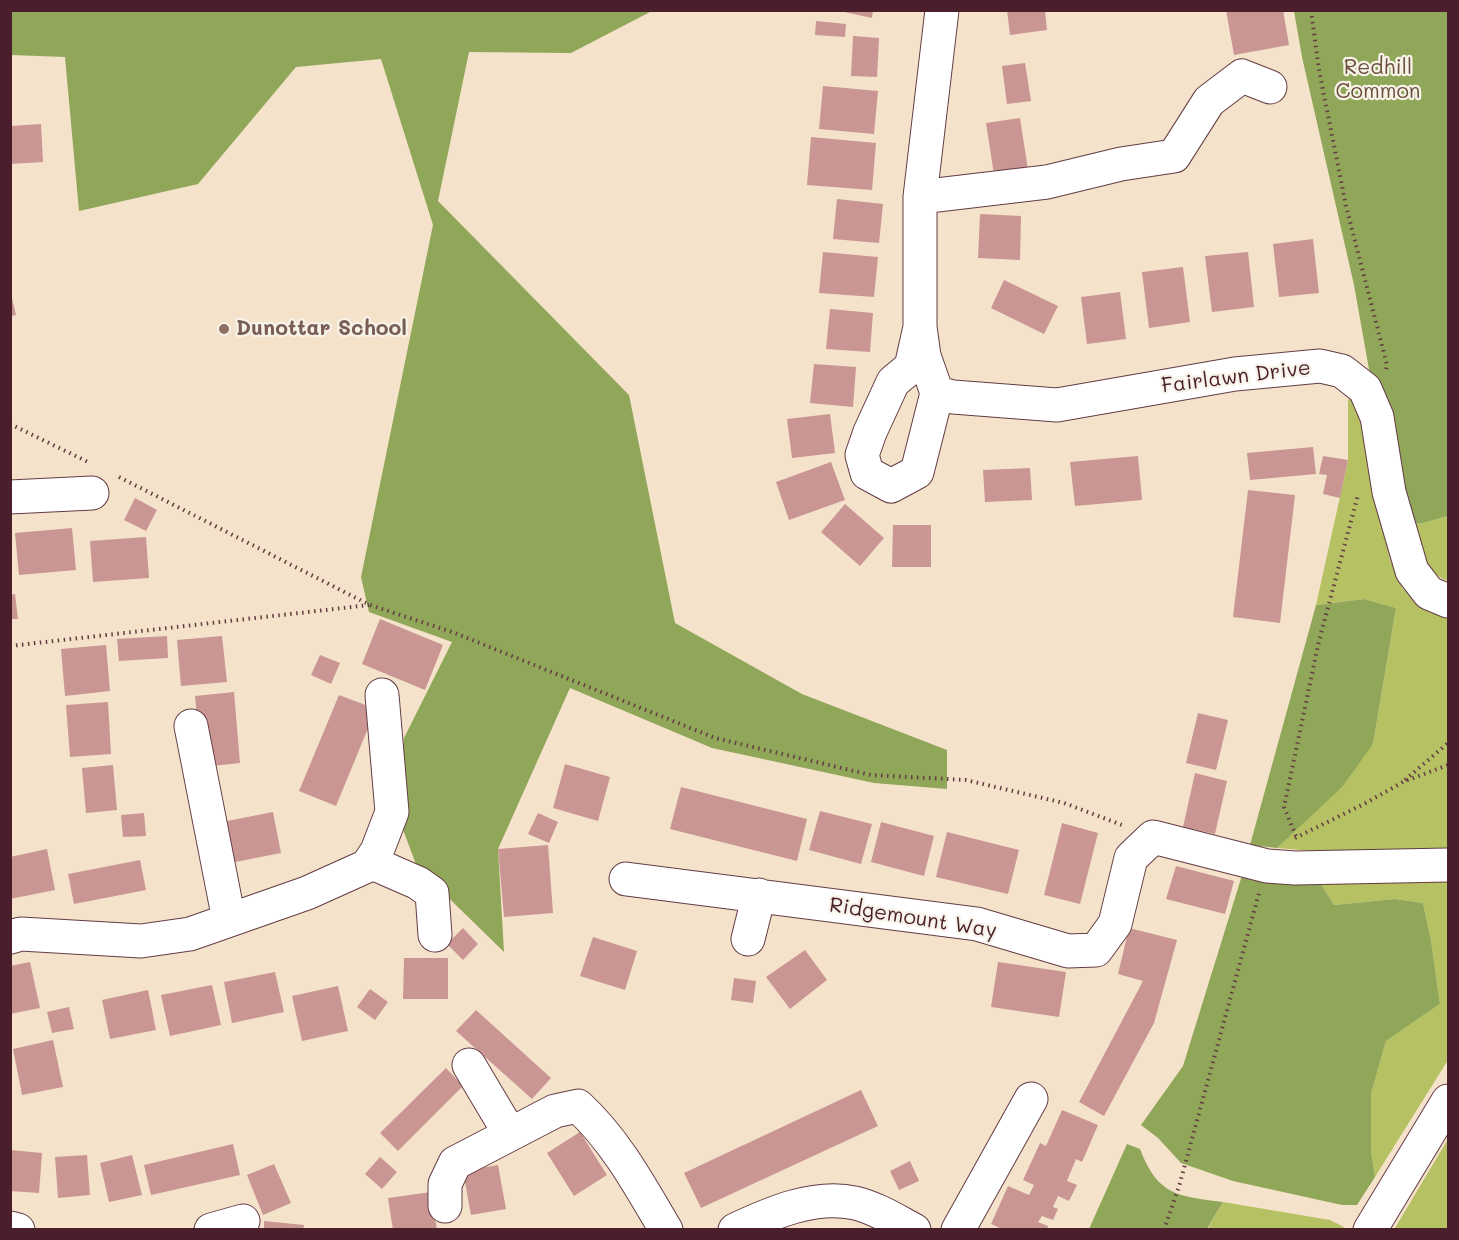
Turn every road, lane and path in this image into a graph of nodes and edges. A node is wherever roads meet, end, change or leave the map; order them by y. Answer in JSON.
{"nodes":[{"id":1,"x":942,"y":10,"type":"edge"},
{"id":2,"x":1311,"y":10,"type":"edge"},
{"id":3,"x":1270,"y":87,"type":"dead end"},
{"id":4,"x":920,"y":197,"type":"junction"},
{"id":5,"x":920,"y":327,"type":"junction"},
{"id":6,"x":937,"y":393,"type":"junction"},
{"id":7,"x":1377,"y":417,"type":"junction"},
{"id":8,"x":10,"y":424,"type":"edge"},
{"id":9,"x":102,"y":479,"type":"junction"},
{"id":10,"x":1359,"y":493,"type":"dead end"},
{"id":11,"x":10,"y":497,"type":"edge"},
{"id":12,"x":1449,"y":601,"type":"edge"},
{"id":13,"x":370,"y":605,"type":"junction"},
{"id":14,"x":10,"y":646,"type":"edge"},
{"id":15,"x":382,"y":695,"type":"dead end"},
{"id":16,"x":191,"y":726,"type":"dead end"},
{"id":17,"x":1449,"y":743,"type":"edge"},
{"id":18,"x":1449,"y":765,"type":"edge"},
{"id":19,"x":1402,"y":782,"type":"junction"},
{"id":20,"x":1296,"y":836,"type":"junction"},
{"id":21,"x":1153,"y":837,"type":"junction"},
{"id":22,"x":370,"y":862,"type":"junction"},
{"id":23,"x":1449,"y":865,"type":"edge"},
{"id":24,"x":1267,"y":866,"type":"junction"},
{"id":25,"x":626,"y":879,"type":"dead end"},
{"id":26,"x":759,"y":895,"type":"junction"},
{"id":27,"x":229,"y":920,"type":"junction"},
{"id":28,"x":435,"y":935,"type":"dead end"},
{"id":29,"x":10,"y":937,"type":"edge"},
{"id":30,"x":748,"y":939,"type":"dead end"},
{"id":31,"x":469,"y":1065,"type":"dead end"},
{"id":32,"x":1031,"y":1099,"type":"dead end"},
{"id":33,"x":1449,"y":1101,"type":"edge"},
{"id":34,"x":510,"y":1134,"type":"junction"},
{"id":35,"x":445,"y":1206,"type":"dead end"},
{"id":36,"x":243,"y":1221,"type":"dead end"},
{"id":37,"x":10,"y":1228,"type":"edge"},
{"id":38,"x":18,"y":1230,"type":"edge"},
{"id":39,"x":211,"y":1230,"type":"edge"},
{"id":40,"x":666,"y":1230,"type":"edge"},
{"id":41,"x":735,"y":1230,"type":"edge"},
{"id":42,"x":914,"y":1230,"type":"edge"},
{"id":43,"x":958,"y":1230,"type":"edge"},
{"id":44,"x":1164,"y":1230,"type":"edge"},
{"id":45,"x":1370,"y":1230,"type":"edge"}],
"edges":[{"from":1,"to":4,"type":"street"},
{"from":2,"to":7,"type":"path"},
{"from":3,"to":4,"type":"street"},
{"from":4,"to":5,"type":"street"},
{"from":5,"to":6,"type":"street"},
{"from":5,"to":6,"type":"street"},
{"from":6,"to":7,"type":"street","name":"Fairlawn Drive"},
{"from":7,"to":12,"type":"street","name":"Fairlawn Drive"},
{"from":8,"to":9,"type":"path"},
{"from":9,"to":11,"type":"street"},
{"from":9,"to":13,"type":"path"},
{"from":10,"to":20,"type":"path"},
{"from":13,"to":14,"type":"path"},
{"from":13,"to":21,"type":"path"},
{"from":15,"to":22,"type":"street"},
{"from":16,"to":27,"type":"street"},
{"from":17,"to":19,"type":"path"},
{"from":18,"to":19,"type":"path"},
{"from":19,"to":20,"type":"path"},
{"from":20,"to":24,"type":"path"},
{"from":21,"to":24,"type":"street"},
{"from":21,"to":26,"type":"street","name":"Ridgemount Way"},
{"from":22,"to":27,"type":"street"},
{"from":22,"to":28,"type":"street"},
{"from":23,"to":24,"type":"street"},
{"from":24,"to":44,"type":"path"},
{"from":25,"to":26,"type":"street","name":"Ridgemount Way"},
{"from":26,"to":30,"type":"street"},
{"from":27,"to":29,"type":"street"},
{"from":31,"to":34,"type":"street"},
{"from":32,"to":43,"type":"street"},
{"from":33,"to":45,"type":"street"},
{"from":34,"to":35,"type":"street"},
{"from":34,"to":40,"type":"street"},
{"from":36,"to":39,"type":"street"},
{"from":37,"to":38,"type":"street"},
{"from":41,"to":42,"type":"street"}]}
